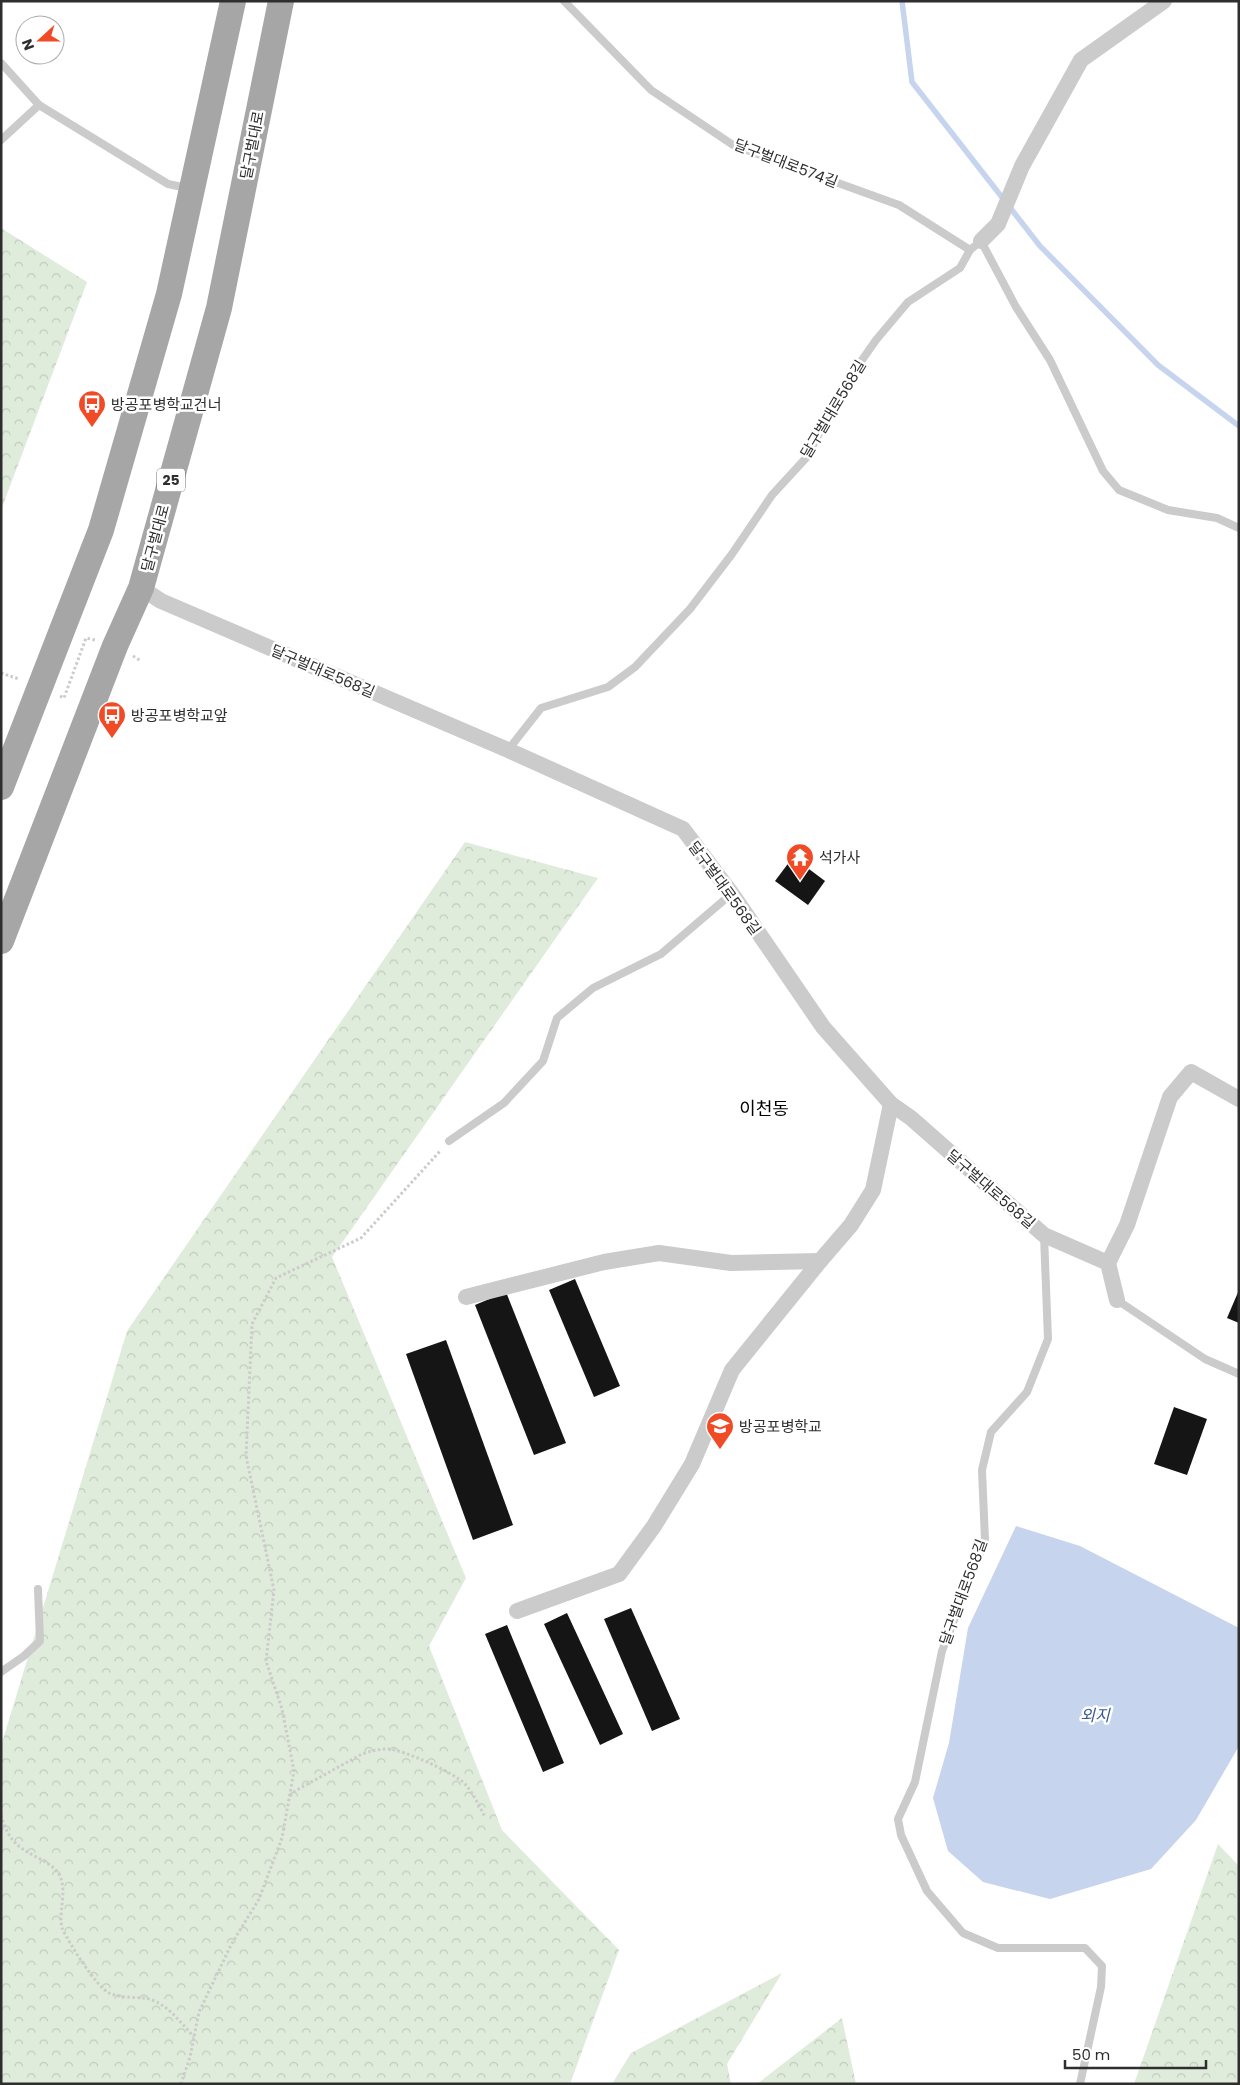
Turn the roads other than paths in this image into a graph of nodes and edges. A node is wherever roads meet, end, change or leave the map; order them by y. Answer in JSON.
{"nodes":[{"id":1,"x":229,"y":1,"type":"edge"},
{"id":2,"x":233,"y":1,"type":"edge"},
{"id":3,"x":281,"y":1,"type":"edge"},
{"id":4,"x":564,"y":1,"type":"edge"},
{"id":5,"x":1164,"y":1,"type":"edge"},
{"id":6,"x":227,"y":33,"type":"junction"},
{"id":7,"x":1,"y":63,"type":"edge"},
{"id":8,"x":39,"y":105,"type":"junction"},
{"id":9,"x":1,"y":140,"type":"edge"},
{"id":10,"x":192,"y":189,"type":"junction"},
{"id":11,"x":976,"y":245,"type":"junction"},
{"id":12,"x":1239,"y":528,"type":"edge"},
{"id":13,"x":141,"y":588,"type":"junction"},
{"id":14,"x":508,"y":750,"type":"junction"},
{"id":15,"x":1,"y":787,"type":"edge"},
{"id":16,"x":730,"y":895,"type":"junction"},
{"id":17,"x":1,"y":941,"type":"edge"},
{"id":18,"x":1239,"y":1099,"type":"edge"},
{"id":19,"x":890,"y":1104,"type":"junction"},
{"id":20,"x":449,"y":1141,"type":"road end"},
{"id":21,"x":1044,"y":1235,"type":"junction"},
{"id":22,"x":820,"y":1261,"type":"junction"},
{"id":23,"x":1108,"y":1263,"type":"junction"},
{"id":24,"x":466,"y":1298,"type":"dead end"},
{"id":25,"x":1117,"y":1300,"type":"joint"},
{"id":26,"x":1239,"y":1374,"type":"edge"},
{"id":27,"x":38,"y":1589,"type":"dead end"},
{"id":28,"x":517,"y":1610,"type":"dead end"},
{"id":29,"x":1,"y":1672,"type":"edge"},
{"id":30,"x":1080,"y":2084,"type":"edge"}],
"edges":[{"from":1,"to":6,"type":"street"},
{"from":2,"to":6,"type":"main road"},
{"from":3,"to":13,"type":"main road","name":"달구벌대로","number":"25"},
{"from":4,"to":11,"type":"lane","name":"달구벌대로574길"},
{"from":5,"to":11,"type":"street"},
{"from":6,"to":10,"type":"main road"},
{"from":7,"to":8,"type":"lane"},
{"from":8,"to":9,"type":"lane"},
{"from":8,"to":10,"type":"lane"},
{"from":10,"to":15,"type":"main road"},
{"from":11,"to":12,"type":"lane","name":"달구벌대로574길"},
{"from":11,"to":14,"type":"lane","name":"달구벌대로568길"},
{"from":13,"to":14,"type":"street","name":"달구벌대로568길"},
{"from":13,"to":17,"type":"main road","name":"달구벌대로","number":"25"},
{"from":14,"to":16,"type":"street","name":"달구벌대로568길"},
{"from":16,"to":19,"type":"street","name":"달구벌대로568길"},
{"from":16,"to":20,"type":"lane"},
{"from":18,"to":23,"type":"street"},
{"from":19,"to":21,"type":"street","name":"달구벌대로568길"},
{"from":19,"to":22,"type":"street"},
{"from":21,"to":23,"type":"street"},
{"from":21,"to":30,"type":"lane","name":"달구벌대로568길"},
{"from":22,"to":24,"type":"street"},
{"from":22,"to":28,"type":"street"},
{"from":23,"to":25,"type":"street"},
{"from":25,"to":26,"type":"lane"},
{"from":27,"to":29,"type":"lane"}]}
